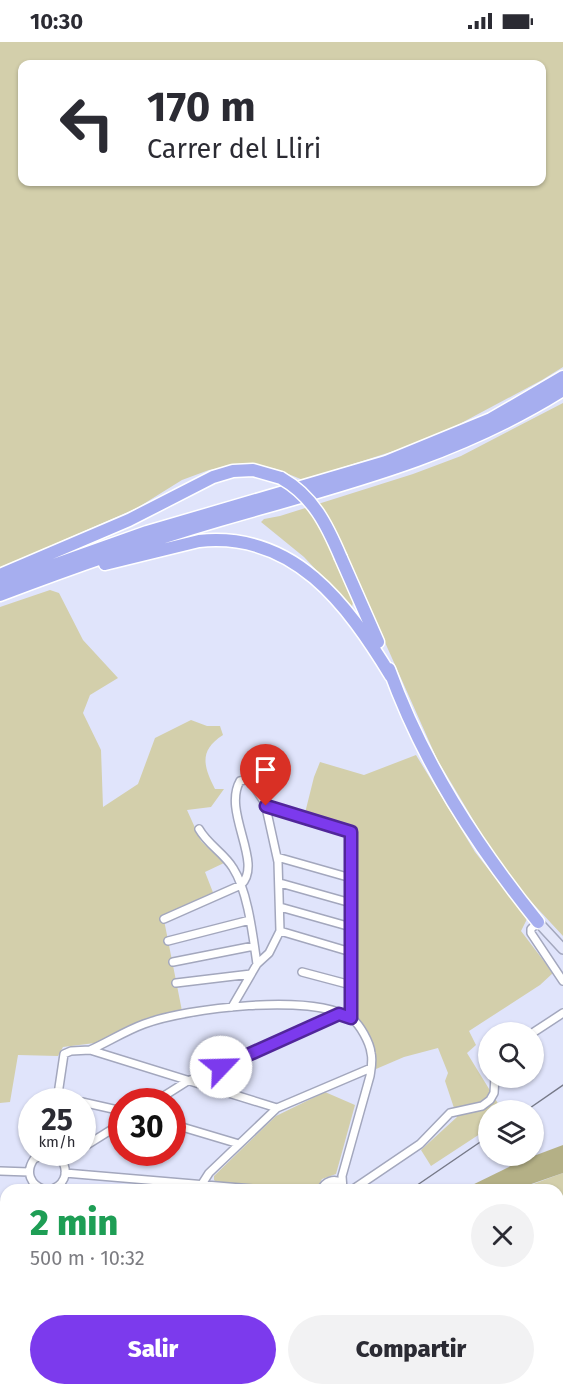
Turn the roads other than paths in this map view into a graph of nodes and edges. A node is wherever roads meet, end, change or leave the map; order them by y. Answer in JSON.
{"nodes":[{"id":1,"x":563,"y":377,"type":"edge"},
{"id":2,"x":563,"y":390,"type":"edge"},
{"id":3,"x":0,"y":575,"type":"edge"},
{"id":4,"x":0,"y":584,"type":"edge"},
{"id":5,"x":15,"y":589,"type":"junction"},
{"id":6,"x":0,"y":595,"type":"edge"},
{"id":7,"x":391,"y":676,"type":"junction"},
{"id":8,"x":266,"y":806,"type":"junction"},
{"id":9,"x":199,"y":829,"type":"dead end"},
{"id":10,"x":277,"y":857,"type":"junction"},
{"id":11,"x":351,"y":878,"type":"junction"},
{"id":12,"x":280,"y":883,"type":"junction"},
{"id":13,"x":241,"y":885,"type":"junction"},
{"id":14,"x":351,"y":903,"type":"junction"},
{"id":15,"x":280,"y":907,"type":"junction"},
{"id":16,"x":164,"y":919,"type":"dead end"},
{"id":17,"x":250,"y":921,"type":"junction"},
{"id":18,"x":538,"y":922,"type":"junction"},
{"id":19,"x":351,"y":927,"type":"junction"},
{"id":20,"x":280,"y":931,"type":"junction"},
{"id":21,"x":168,"y":940,"type":"dead end"},
{"id":22,"x":254,"y":946,"type":"junction"},
{"id":23,"x":563,"y":950,"type":"edge"},
{"id":24,"x":351,"y":952,"type":"junction"},
{"id":25,"x":173,"y":962,"type":"dead end"},
{"id":26,"x":257,"y":964,"type":"junction"},
{"id":27,"x":302,"y":972,"type":"dead end"},
{"id":28,"x":251,"y":974,"type":"junction"},
{"id":29,"x":563,"y":981,"type":"edge"},
{"id":30,"x":176,"y":983,"type":"dead end"},
{"id":31,"x":351,"y":985,"type":"junction"},
{"id":32,"x":232,"y":1007,"type":"junction"},
{"id":33,"x":563,"y":1013,"type":"edge"},
{"id":34,"x":339,"y":1014,"type":"junction"},
{"id":35,"x":351,"y":1018,"type":"junction"},
{"id":36,"x":544,"y":1025,"type":"edge"},
{"id":37,"x":90,"y":1050,"type":"junction"},
{"id":38,"x":371,"y":1068,"type":"junction"},
{"id":39,"x":186,"y":1082,"type":"junction"},
{"id":40,"x":59,"y":1088,"type":"edge"},
{"id":41,"x":177,"y":1088,"type":"edge"},
{"id":42,"x":494,"y":1088,"type":"edge"},
{"id":43,"x":277,"y":1108,"type":"junction"},
{"id":44,"x":186,"y":1128,"type":"edge"},
{"id":45,"x":239,"y":1144,"type":"junction"},
{"id":46,"x":30,"y":1166,"type":"edge"},
{"id":47,"x":63,"y":1166,"type":"edge"},
{"id":48,"x":0,"y":1171,"type":"edge"},
{"id":49,"x":29,"y":1172,"type":"junction"},
{"id":50,"x":65,"y":1173,"type":"junction"},
{"id":51,"x":37,"y":1184,"type":"edge"},
{"id":52,"x":60,"y":1184,"type":"edge"},
{"id":53,"x":175,"y":1184,"type":"edge"},
{"id":54,"x":206,"y":1184,"type":"edge"},
{"id":55,"x":326,"y":1184,"type":"edge"},
{"id":56,"x":340,"y":1184,"type":"edge"},
{"id":57,"x":343,"y":1184,"type":"edge"},
{"id":58,"x":361,"y":1184,"type":"edge"}],
"edges":[{"from":1,"to":4,"type":"highway"},
{"from":2,"to":5,"type":"highway"},
{"from":3,"to":7,"type":"highway","bridge":true},
{"from":5,"to":6,"type":"highway"},
{"from":5,"to":7,"type":"highway"},
{"from":7,"to":18,"type":"highway"},
{"from":8,"to":10,"type":"street"},
{"from":8,"to":11,"type":"street"},
{"from":8,"to":13,"type":"street"},
{"from":9,"to":13,"type":"street"},
{"from":10,"to":11,"type":"street"},
{"from":10,"to":12,"type":"street"},
{"from":11,"to":14,"type":"street"},
{"from":12,"to":14,"type":"street"},
{"from":12,"to":15,"type":"street"},
{"from":13,"to":16,"type":"street"},
{"from":13,"to":17,"type":"street"},
{"from":14,"to":19,"type":"street"},
{"from":15,"to":19,"type":"street"},
{"from":15,"to":20,"type":"street"},
{"from":17,"to":21,"type":"street"},
{"from":17,"to":22,"type":"street"},
{"from":18,"to":23,"type":"main road"},
{"from":18,"to":29,"type":"street"},
{"from":19,"to":24,"type":"street"},
{"from":20,"to":24,"type":"street"},
{"from":20,"to":26,"type":"street"},
{"from":22,"to":25,"type":"street"},
{"from":22,"to":26,"type":"street"},
{"from":24,"to":31,"type":"street"},
{"from":26,"to":28,"type":"street"},
{"from":27,"to":31,"type":"street"},
{"from":28,"to":30,"type":"street"},
{"from":28,"to":32,"type":"street"},
{"from":31,"to":35,"type":"street"},
{"from":32,"to":34,"type":"street"},
{"from":32,"to":37,"type":"street"},
{"from":33,"to":36,"type":"street"},
{"from":34,"to":35,"type":"street"},
{"from":34,"to":39,"type":"street"},
{"from":35,"to":38,"type":"street"},
{"from":37,"to":39,"type":"street"},
{"from":37,"to":40,"type":"street"},
{"from":38,"to":43,"type":"street"},
{"from":38,"to":57,"type":"street"},
{"from":39,"to":41,"type":"street"},
{"from":39,"to":43,"type":"street"},
{"from":42,"to":58,"type":"street"},
{"from":43,"to":45,"type":"street"},
{"from":44,"to":45,"type":"street"},
{"from":45,"to":54,"type":"street"},
{"from":46,"to":49,"type":"street"},
{"from":47,"to":50,"type":"street"},
{"from":48,"to":49,"type":"street"},
{"from":49,"to":51,"type":"street"},
{"from":50,"to":52,"type":"street"},
{"from":50,"to":53,"type":"street"},
{"from":55,"to":56,"type":"street"}]}
